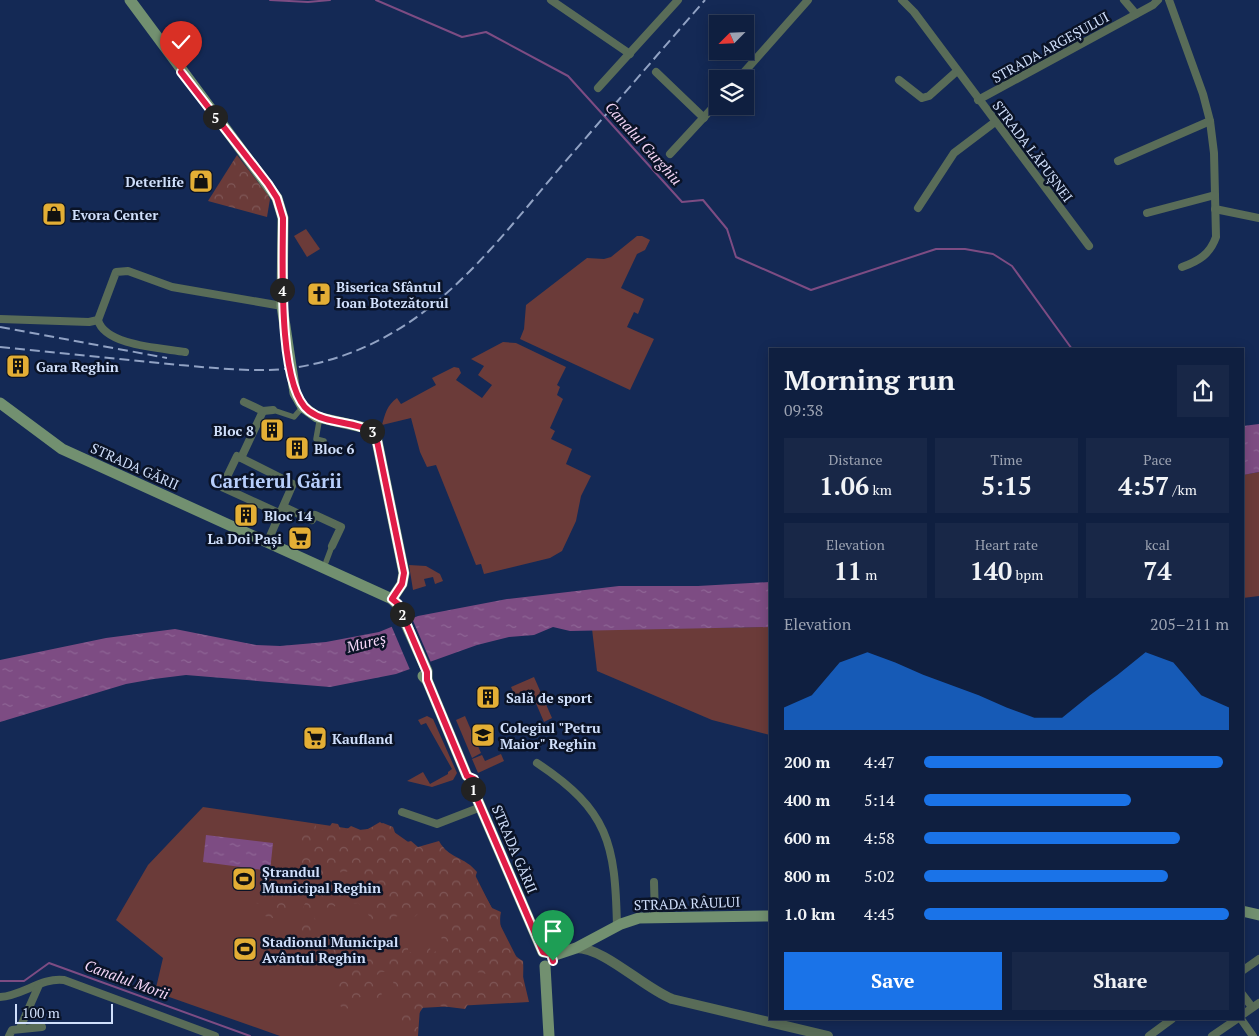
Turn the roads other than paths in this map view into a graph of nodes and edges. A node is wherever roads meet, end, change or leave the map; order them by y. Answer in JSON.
{"nodes":[{"id":1,"x":130,"y":0,"type":"edge"},
{"id":2,"x":142,"y":0,"type":"edge"},
{"id":3,"x":551,"y":0,"type":"edge"},
{"id":4,"x":678,"y":0,"type":"edge"},
{"id":5,"x":808,"y":0,"type":"edge"},
{"id":6,"x":902,"y":0,"type":"edge"},
{"id":7,"x":1124,"y":0,"type":"edge"},
{"id":8,"x":1158,"y":0,"type":"edge"},
{"id":9,"x":1169,"y":0,"type":"edge"},
{"id":10,"x":140,"y":14,"type":"junction"},
{"id":11,"x":1136,"y":14,"type":"junction"},
{"id":12,"x":630,"y":54,"type":"junction"},
{"id":13,"x":746,"y":70,"type":"edge"},
{"id":14,"x":957,"y":71,"type":"junction"},
{"id":15,"x":656,"y":72,"type":"dead end"},
{"id":16,"x":899,"y":80,"type":"dead end"},
{"id":17,"x":598,"y":88,"type":"dead end"},
{"id":18,"x":978,"y":100,"type":"junction"},
{"id":19,"x":709,"y":112,"type":"edge"},
{"id":20,"x":704,"y":118,"type":"junction"},
{"id":21,"x":1210,"y":121,"type":"junction"},
{"id":22,"x":995,"y":122,"type":"junction"},
{"id":23,"x":670,"y":154,"type":"dead end"},
{"id":24,"x":1118,"y":161,"type":"dead end"},
{"id":25,"x":1215,"y":195,"type":"junction"},
{"id":26,"x":918,"y":208,"type":"dead end"},
{"id":27,"x":1215,"y":209,"type":"junction"},
{"id":28,"x":1147,"y":213,"type":"dead end"},
{"id":29,"x":1259,"y":218,"type":"edge"},
{"id":30,"x":1089,"y":246,"type":"dead end"},
{"id":31,"x":1182,"y":267,"type":"dead end"},
{"id":32,"x":282,"y":306,"type":"junction"},
{"id":33,"x":0,"y":319,"type":"edge"},
{"id":34,"x":98,"y":320,"type":"junction"},
{"id":35,"x":186,"y":352,"type":"dead end"},
{"id":36,"x":244,"y":402,"type":"dead end"},
{"id":37,"x":0,"y":403,"type":"edge"},
{"id":38,"x":274,"y":410,"type":"joint"},
{"id":39,"x":300,"y":410,"type":"dead end"},
{"id":40,"x":263,"y":411,"type":"junction"},
{"id":41,"x":319,"y":422,"type":"dead end"},
{"id":42,"x":324,"y":441,"type":"dead end"},
{"id":43,"x":241,"y":458,"type":"junction"},
{"id":44,"x":282,"y":511,"type":"junction"},
{"id":45,"x":267,"y":543,"type":"junction"},
{"id":46,"x":332,"y":546,"type":"joint"},
{"id":47,"x":326,"y":562,"type":"dead end"},
{"id":48,"x":393,"y":604,"type":"junction"},
{"id":49,"x":538,"y":763,"type":"dead end"},
{"id":50,"x":481,"y":807,"type":"junction"},
{"id":51,"x":402,"y":812,"type":"dead end"},
{"id":52,"x":654,"y":882,"type":"dead end"},
{"id":53,"x":1244,"y":912,"type":"edge"},
{"id":54,"x":769,"y":916,"type":"edge"},
{"id":55,"x":1259,"y":916,"type":"edge"},
{"id":56,"x":656,"y":917,"type":"junction"},
{"id":57,"x":617,"y":926,"type":"junction"},
{"id":58,"x":576,"y":948,"type":"junction"},
{"id":59,"x":548,"y":954,"type":"junction"},
{"id":60,"x":1259,"y":959,"type":"edge"},
{"id":61,"x":1244,"y":970,"type":"edge"},
{"id":62,"x":39,"y":985,"type":"junction"},
{"id":63,"x":1244,"y":996,"type":"edge"},
{"id":64,"x":0,"y":997,"type":"edge"},
{"id":65,"x":1256,"y":1005,"type":"edge"},
{"id":66,"x":1244,"y":1013,"type":"edge"},
{"id":67,"x":1171,"y":1020,"type":"edge"},
{"id":68,"x":1235,"y":1020,"type":"edge"},
{"id":69,"x":1242,"y":1020,"type":"edge"},
{"id":70,"x":42,"y":1027,"type":"dead end"},
{"id":71,"x":191,"y":1027,"type":"junction"},
{"id":72,"x":20,"y":1028,"type":"junction"},
{"id":73,"x":9,"y":1036,"type":"edge"},
{"id":74,"x":187,"y":1036,"type":"edge"},
{"id":75,"x":215,"y":1036,"type":"edge"},
{"id":76,"x":549,"y":1036,"type":"edge"},
{"id":77,"x":828,"y":1036,"type":"edge"},
{"id":78,"x":1149,"y":1036,"type":"edge"},
{"id":79,"x":1212,"y":1036,"type":"edge"},
{"id":80,"x":1253,"y":1036,"type":"edge"}],
"edges":[{"from":1,"to":10,"type":"main road"},
{"from":2,"to":10,"type":"main road"},
{"from":3,"to":12,"type":"street"},
{"from":4,"to":12,"type":"street"},
{"from":5,"to":13,"type":"street"},
{"from":6,"to":14,"type":"street","name":"STRADA LĂPUȘNEI"},
{"from":7,"to":11,"type":"street"},
{"from":8,"to":11,"type":"street","name":"STRADA ARGEȘULUI"},
{"from":9,"to":21,"type":"street"},
{"from":10,"to":32,"type":"main road"},
{"from":11,"to":18,"type":"street","name":"STRADA ARGEȘULUI"},
{"from":12,"to":17,"type":"street"},
{"from":14,"to":16,"type":"street"},
{"from":14,"to":18,"type":"street","name":"STRADA LĂPUȘNEI"},
{"from":15,"to":20,"type":"street"},
{"from":18,"to":22,"type":"street","name":"STRADA LĂPUȘNEI"},
{"from":19,"to":20,"type":"street"},
{"from":20,"to":23,"type":"street"},
{"from":21,"to":24,"type":"street"},
{"from":21,"to":25,"type":"street"},
{"from":22,"to":26,"type":"street"},
{"from":22,"to":30,"type":"street","name":"STRADA LĂPUȘNEI"},
{"from":25,"to":27,"type":"street"},
{"from":25,"to":28,"type":"street"},
{"from":27,"to":29,"type":"street"},
{"from":27,"to":31,"type":"street"},
{"from":32,"to":34,"type":"street"},
{"from":32,"to":48,"type":"main road"},
{"from":33,"to":34,"type":"street"},
{"from":34,"to":35,"type":"street"},
{"from":36,"to":40,"type":"street"},
{"from":37,"to":45,"type":"main road","name":"STRADA GĂRII"},
{"from":38,"to":39,"type":"street"},
{"from":38,"to":40,"type":"street"},
{"from":40,"to":43,"type":"street"},
{"from":41,"to":42,"type":"street"},
{"from":43,"to":44,"type":"street"},
{"from":43,"to":44,"type":"street"},
{"from":44,"to":45,"type":"street"},
{"from":44,"to":46,"type":"street"},
{"from":45,"to":48,"type":"main road","name":"STRADA GĂRII"},
{"from":46,"to":47,"type":"street"},
{"from":48,"to":50,"type":"main road","name":"STRADA GĂRII"},
{"from":49,"to":57,"type":"street"},
{"from":50,"to":51,"type":"street"},
{"from":50,"to":59,"type":"main road","name":"STRADA GĂRII"},
{"from":52,"to":56,"type":"street"},
{"from":53,"to":55,"type":"main road"},
{"from":54,"to":56,"type":"main road","name":"STRADA RÂULUI"},
{"from":56,"to":57,"type":"main road","name":"STRADA RÂULUI"},
{"from":57,"to":58,"type":"main road","name":"STRADA RÂULUI"},
{"from":58,"to":59,"type":"main road","name":"STRADA RÂULUI"},
{"from":58,"to":77,"type":"street"},
{"from":59,"to":76,"type":"main road","name":"STRADA GĂRII"},
{"from":60,"to":61,"type":"street"},
{"from":62,"to":64,"type":"street"},
{"from":62,"to":71,"type":"street"},
{"from":62,"to":72,"type":"street"},
{"from":63,"to":65,"type":"street"},
{"from":65,"to":66,"type":"street"},
{"from":67,"to":78,"type":"street"},
{"from":68,"to":79,"type":"street"},
{"from":69,"to":80,"type":"street"},
{"from":70,"to":72,"type":"street"},
{"from":71,"to":74,"type":"street"},
{"from":71,"to":75,"type":"street"},
{"from":72,"to":73,"type":"street"}]}
